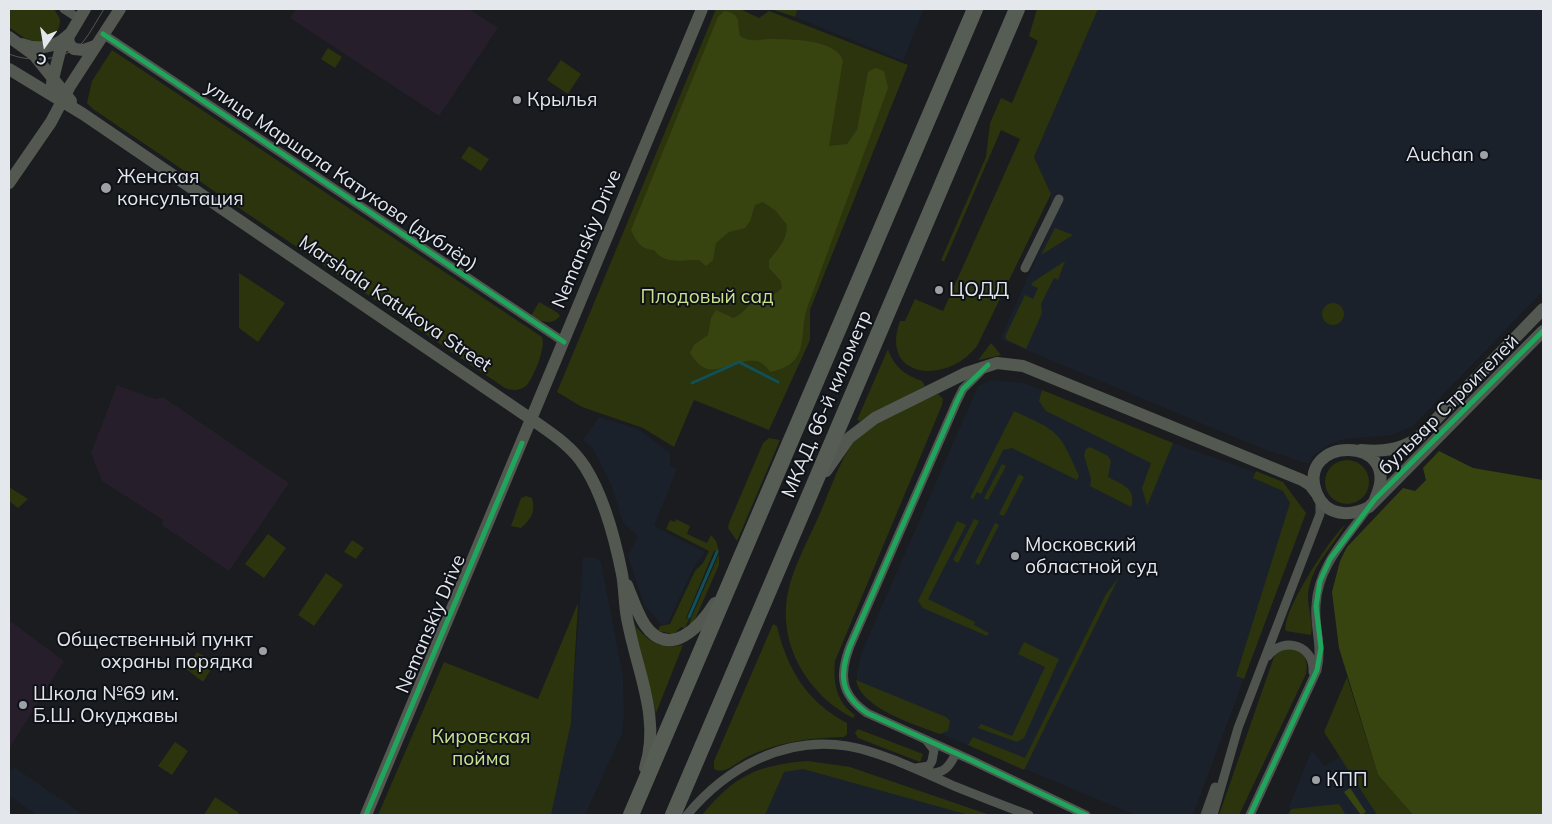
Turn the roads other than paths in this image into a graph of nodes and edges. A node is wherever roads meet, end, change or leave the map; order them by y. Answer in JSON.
{"nodes":[{"id":1,"x":64,"y":9,"type":"edge"},
{"id":2,"x":120,"y":9,"type":"edge"},
{"id":3,"x":702,"y":9,"type":"edge"},
{"id":4,"x":975,"y":9,"type":"edge"},
{"id":5,"x":1017,"y":9,"type":"edge"},
{"id":6,"x":82,"y":14,"type":"edge"},
{"id":7,"x":103,"y":34,"type":"junction"},
{"id":8,"x":68,"y":35,"type":"junction"},
{"id":9,"x":12,"y":39,"type":"edge"},
{"id":10,"x":95,"y":46,"type":"junction"},
{"id":11,"x":9,"y":69,"type":"edge"},
{"id":12,"x":58,"y":90,"type":"junction"},
{"id":13,"x":9,"y":183,"type":"edge"},
{"id":14,"x":1059,"y":199,"type":"dead end"},
{"id":15,"x":1025,"y":268,"type":"dead end"},
{"id":16,"x":1543,"y":308,"type":"edge"},
{"id":17,"x":1543,"y":330,"type":"edge"},
{"id":18,"x":564,"y":342,"type":"junction"},
{"id":19,"x":988,"y":365,"type":"junction"},
{"id":20,"x":531,"y":419,"type":"junction"},
{"id":21,"x":1359,"y":450,"type":"junction"},
{"id":22,"x":1318,"y":496,"type":"junction"},
{"id":23,"x":1372,"y":503,"type":"junction"},
{"id":24,"x":801,"y":514,"type":"junction"},
{"id":25,"x":622,"y":575,"type":"junction"},
{"id":26,"x":733,"y":576,"type":"junction"},
{"id":27,"x":1260,"y":666,"type":"junction"},
{"id":28,"x":1310,"y":687,"type":"junction"},
{"id":29,"x":926,"y":740,"type":"junction"},
{"id":30,"x":1233,"y":743,"type":"junction"},
{"id":31,"x":956,"y":753,"type":"junction"},
{"id":32,"x":914,"y":769,"type":"junction"},
{"id":33,"x":923,"y":772,"type":"junction"},
{"id":34,"x":1251,"y":813,"type":"edge"},
{"id":35,"x":366,"y":815,"type":"edge"},
{"id":36,"x":630,"y":815,"type":"edge"},
{"id":37,"x":673,"y":815,"type":"edge"},
{"id":38,"x":687,"y":815,"type":"edge"},
{"id":39,"x":1029,"y":815,"type":"edge"},
{"id":40,"x":1086,"y":815,"type":"edge"},
{"id":41,"x":1205,"y":815,"type":"edge"},
{"id":42,"x":1213,"y":815,"type":"edge"}],
"edges":[{"from":1,"to":6,"type":"street"},
{"from":2,"to":7,"type":"street"},
{"from":3,"to":18,"type":"street","name":"Nemanskiy Drive"},
{"from":4,"to":26,"type":"highway","name":"МКАД, 66-й километр"},
{"from":5,"to":24,"type":"highway","name":"МКАД, 66-й километр"},
{"from":6,"to":8,"type":"street"},
{"from":7,"to":10,"type":"street"},
{"from":7,"to":18,"type":"street","name":"улица Маршала Катукова (дублёр)"},
{"from":8,"to":9,"type":"street","name":"Marshala Katukova Street"},
{"from":8,"to":10,"type":"street"},
{"from":8,"to":12,"type":"street"},
{"from":9,"to":12,"type":"street","name":"Marshala Katukova Street"},
{"from":10,"to":12,"type":"street"},
{"from":11,"to":12,"type":"street","name":"Marshala Katukova Street"},
{"from":12,"to":13,"type":"street"},
{"from":12,"to":20,"type":"street","name":"Marshala Katukova Street"},
{"from":14,"to":15,"type":"street"},
{"from":16,"to":21,"type":"street","name":"бульвар Строителей"},
{"from":17,"to":23,"type":"street","name":"бульвар Строителей"},
{"from":18,"to":20,"type":"street","name":"Nemanskiy Drive"},
{"from":19,"to":22,"type":"street"},
{"from":19,"to":24,"type":"street"},
{"from":19,"to":29,"type":"street"},
{"from":20,"to":25,"type":"street","name":"Marshala Katukova Street"},
{"from":20,"to":35,"type":"street","name":"Nemanskiy Drive"},
{"from":21,"to":22,"type":"street","name":"бульвар Строителей"},
{"from":21,"to":23,"type":"street","name":"бульвар Строителей"},
{"from":22,"to":23,"type":"street","name":"бульвар Строителей"},
{"from":22,"to":27,"type":"street","name":"бульвар Строителей"},
{"from":23,"to":28,"type":"street","name":"бульвар Строителей"},
{"from":24,"to":37,"type":"highway","name":"МКАД, 66-й километр"},
{"from":25,"to":26,"type":"street","name":"Marshala Katukova Street"},
{"from":25,"to":36,"type":"street","name":"Marshala Katukova Street"},
{"from":26,"to":36,"type":"highway","name":"МКАД, 66-й километр"},
{"from":27,"to":28,"type":"street","name":"бульвар Строителей"},
{"from":27,"to":30,"type":"street","name":"бульвар Строителей"},
{"from":28,"to":34,"type":"street","name":"бульвар Строителей"},
{"from":29,"to":31,"type":"street"},
{"from":29,"to":32,"type":"street"},
{"from":30,"to":41,"type":"street"},
{"from":30,"to":42,"type":"street","name":"бульвар Строителей"},
{"from":31,"to":33,"type":"street"},
{"from":31,"to":40,"type":"street"},
{"from":32,"to":33,"type":"street"},
{"from":32,"to":38,"type":"street"},
{"from":33,"to":39,"type":"street"}]}
